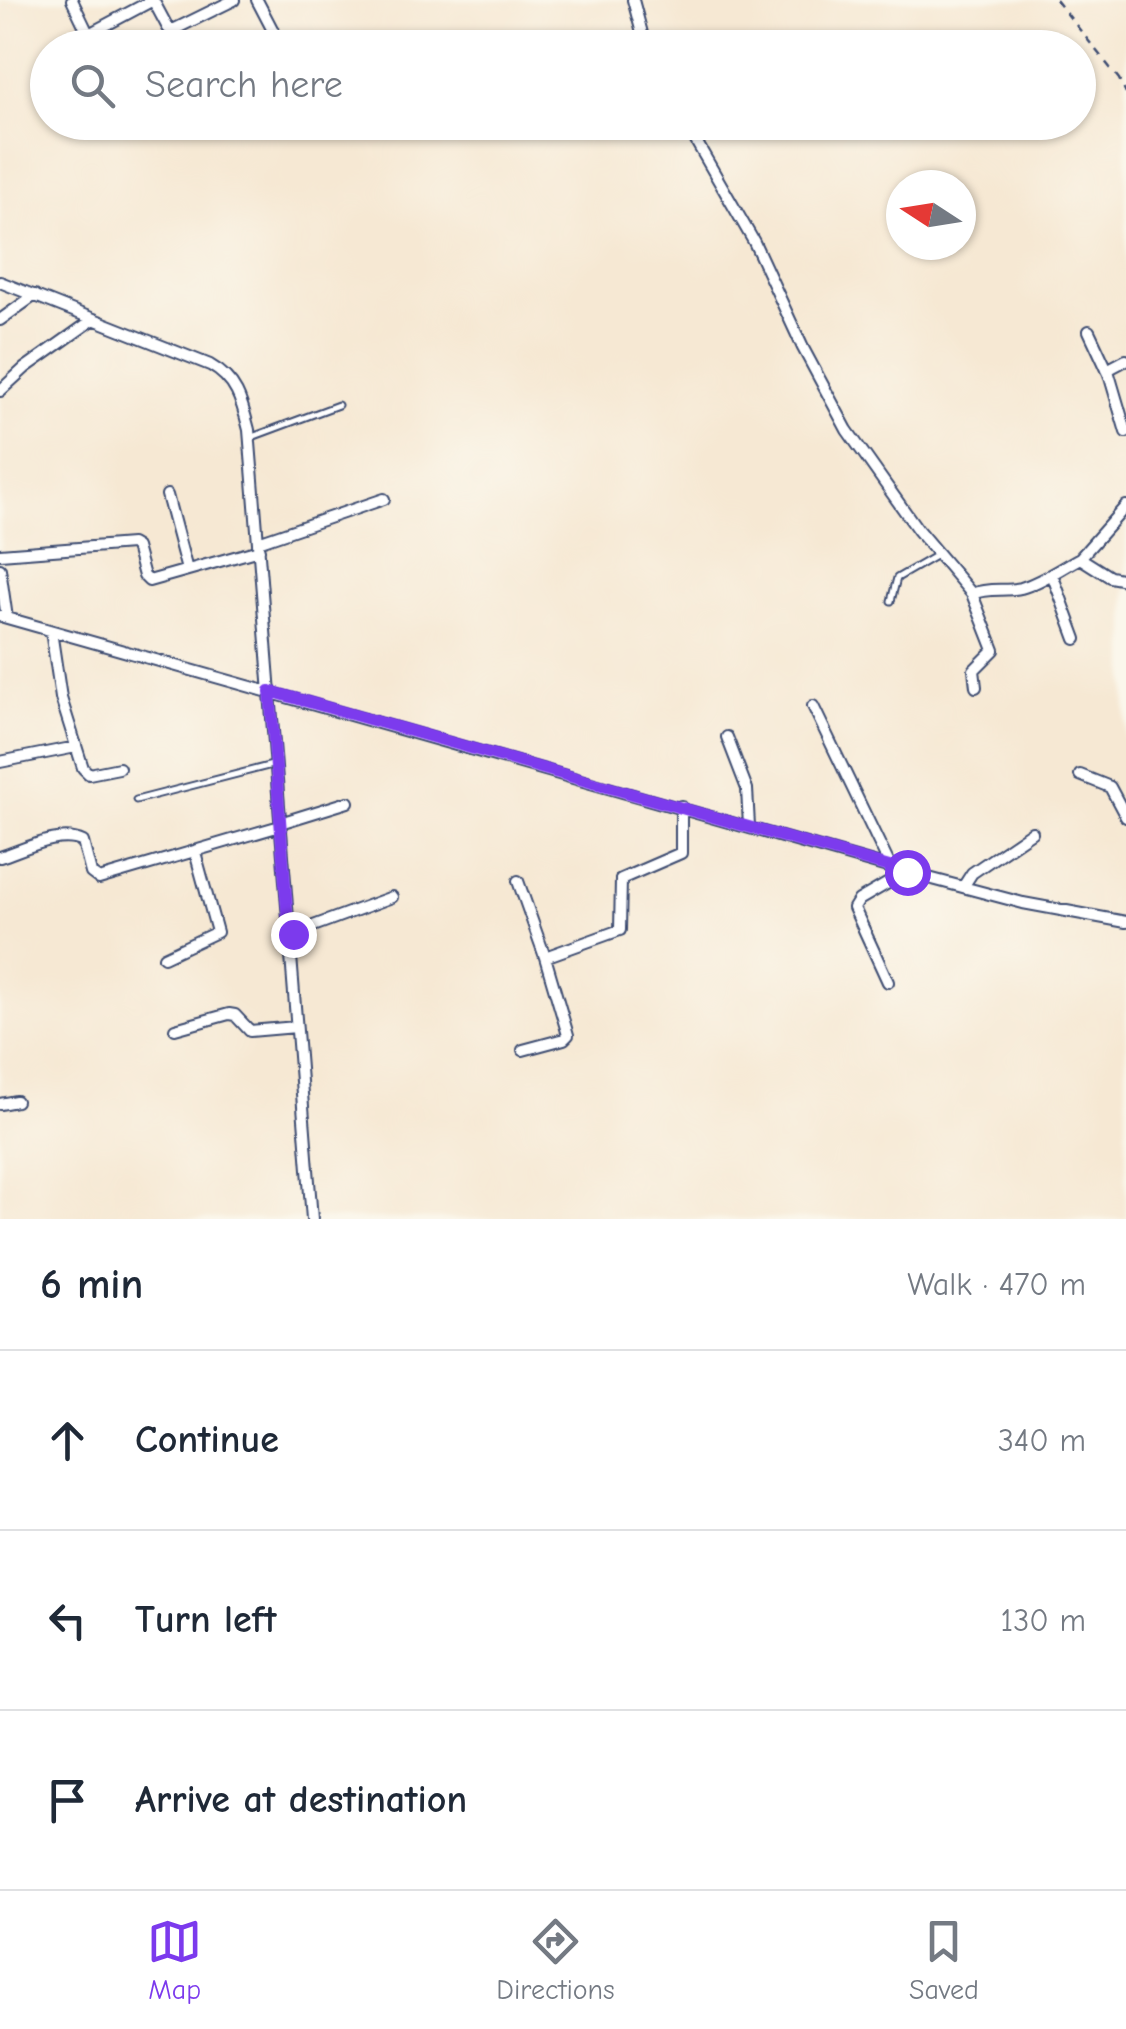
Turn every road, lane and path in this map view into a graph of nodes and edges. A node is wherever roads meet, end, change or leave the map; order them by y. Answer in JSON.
{"nodes":[{"id":1,"x":72,"y":0,"type":"edge"},
{"id":2,"x":234,"y":0,"type":"edge"},
{"id":3,"x":256,"y":0,"type":"edge"},
{"id":4,"x":633,"y":0,"type":"edge"},
{"id":5,"x":1056,"y":0,"type":"edge"},
{"id":6,"x":86,"y":30,"type":"edge"},
{"id":7,"x":96,"y":30,"type":"edge"},
{"id":8,"x":173,"y":30,"type":"edge"},
{"id":9,"x":173,"y":30,"type":"edge"},
{"id":10,"x":272,"y":30,"type":"edge"},
{"id":11,"x":641,"y":30,"type":"edge"},
{"id":12,"x":1080,"y":30,"type":"edge"},
{"id":13,"x":1096,"y":51,"type":"edge"},
{"id":14,"x":1126,"y":94,"type":"edge"},
{"id":15,"x":694,"y":140,"type":"edge"},
{"id":16,"x":2,"y":284,"type":"edge"},
{"id":17,"x":35,"y":296,"type":"junction"},
{"id":18,"x":94,"y":319,"type":"junction"},
{"id":19,"x":0,"y":320,"type":"edge"},
{"id":20,"x":1089,"y":331,"type":"dead end"},
{"id":21,"x":1126,"y":360,"type":"edge"},
{"id":22,"x":1107,"y":370,"type":"junction"},
{"id":23,"x":0,"y":391,"type":"edge"},
{"id":24,"x":338,"y":405,"type":"dead end"},
{"id":25,"x":1126,"y":432,"type":"edge"},
{"id":26,"x":254,"y":436,"type":"junction"},
{"id":27,"x":167,"y":495,"type":"dead end"},
{"id":28,"x":384,"y":499,"type":"dead end"},
{"id":29,"x":1126,"y":506,"type":"edge"},
{"id":30,"x":262,"y":542,"type":"junction"},
{"id":31,"x":0,"y":554,"type":"edge"},
{"id":32,"x":937,"y":554,"type":"junction"},
{"id":33,"x":1080,"y":558,"type":"junction"},
{"id":34,"x":0,"y":569,"type":"edge"},
{"id":35,"x":187,"y":570,"type":"junction"},
{"id":36,"x":1052,"y":574,"type":"junction"},
{"id":37,"x":1126,"y":580,"type":"edge"},
{"id":38,"x":972,"y":594,"type":"junction"},
{"id":39,"x":891,"y":601,"type":"dead end"},
{"id":40,"x":3,"y":617,"type":"edge"},
{"id":41,"x":51,"y":631,"type":"junction"},
{"id":42,"x":1076,"y":639,"type":"dead end"},
{"id":43,"x":976,"y":688,"type":"dead end"},
{"id":44,"x":270,"y":691,"type":"junction"},
{"id":45,"x":813,"y":706,"type":"dead end"},
{"id":46,"x":728,"y":737,"type":"dead end"},
{"id":47,"x":76,"y":747,"type":"junction"},
{"id":48,"x":0,"y":762,"type":"edge"},
{"id":49,"x":276,"y":764,"type":"junction"},
{"id":50,"x":119,"y":768,"type":"dead end"},
{"id":51,"x":1080,"y":775,"type":"dead end"},
{"id":52,"x":136,"y":800,"type":"dead end"},
{"id":53,"x":348,"y":802,"type":"dead end"},
{"id":54,"x":681,"y":806,"type":"junction"},
{"id":55,"x":1126,"y":817,"type":"edge"},
{"id":56,"x":285,"y":822,"type":"junction"},
{"id":57,"x":749,"y":826,"type":"junction"},
{"id":58,"x":1032,"y":832,"type":"dead end"},
{"id":59,"x":194,"y":852,"type":"junction"},
{"id":60,"x":0,"y":857,"type":"edge"},
{"id":61,"x":891,"y":868,"type":"junction"},
{"id":62,"x":907,"y":872,"type":"junction"},
{"id":63,"x":518,"y":882,"type":"dead end"},
{"id":64,"x":964,"y":887,"type":"junction"},
{"id":65,"x":392,"y":898,"type":"dead end"},
{"id":66,"x":1126,"y":922,"type":"edge"},
{"id":67,"x":294,"y":934,"type":"junction"},
{"id":68,"x":164,"y":957,"type":"dead end"},
{"id":69,"x":545,"y":958,"type":"junction"},
{"id":70,"x":888,"y":982,"type":"dead end"},
{"id":71,"x":296,"y":1027,"type":"junction"},
{"id":72,"x":175,"y":1029,"type":"dead end"},
{"id":73,"x":522,"y":1050,"type":"dead end"},
{"id":74,"x":16,"y":1100,"type":"dead end"},
{"id":75,"x":0,"y":1104,"type":"edge"},
{"id":76,"x":312,"y":1219,"type":"edge"}],
"edges":[{"from":1,"to":6,"type":"street"},
{"from":2,"to":9,"type":"street"},
{"from":3,"to":10,"type":"street"},
{"from":4,"to":11,"type":"street"},
{"from":5,"to":12,"type":"path"},
{"from":7,"to":8,"type":"street"},
{"from":13,"to":14,"type":"path"},
{"from":15,"to":32,"type":"street"},
{"from":16,"to":17,"type":"street"},
{"from":17,"to":18,"type":"street"},
{"from":17,"to":19,"type":"street"},
{"from":18,"to":23,"type":"street"},
{"from":18,"to":26,"type":"street"},
{"from":20,"to":22,"type":"street"},
{"from":21,"to":22,"type":"street"},
{"from":22,"to":25,"type":"street"},
{"from":24,"to":26,"type":"lane"},
{"from":26,"to":30,"type":"street"},
{"from":27,"to":35,"type":"street"},
{"from":28,"to":30,"type":"street"},
{"from":29,"to":33,"type":"street"},
{"from":30,"to":35,"type":"street"},
{"from":30,"to":44,"type":"street"},
{"from":31,"to":35,"type":"street"},
{"from":32,"to":38,"type":"street"},
{"from":32,"to":39,"type":"lane"},
{"from":33,"to":36,"type":"street"},
{"from":33,"to":37,"type":"street"},
{"from":34,"to":40,"type":"street"},
{"from":36,"to":38,"type":"street"},
{"from":36,"to":42,"type":"street"},
{"from":38,"to":43,"type":"street"},
{"from":40,"to":41,"type":"street"},
{"from":41,"to":44,"type":"street"},
{"from":41,"to":47,"type":"street"},
{"from":44,"to":49,"type":"street"},
{"from":44,"to":54,"type":"street"},
{"from":45,"to":61,"type":"street"},
{"from":46,"to":57,"type":"street"},
{"from":47,"to":48,"type":"street"},
{"from":47,"to":50,"type":"street"},
{"from":49,"to":52,"type":"lane"},
{"from":49,"to":56,"type":"street"},
{"from":51,"to":55,"type":"street"},
{"from":53,"to":56,"type":"street"},
{"from":54,"to":57,"type":"street"},
{"from":54,"to":69,"type":"street"},
{"from":56,"to":59,"type":"street"},
{"from":56,"to":67,"type":"street"},
{"from":57,"to":61,"type":"street"},
{"from":58,"to":64,"type":"street"},
{"from":59,"to":60,"type":"street"},
{"from":59,"to":68,"type":"street"},
{"from":61,"to":62,"type":"street"},
{"from":62,"to":64,"type":"street"},
{"from":62,"to":70,"type":"street"},
{"from":63,"to":69,"type":"street"},
{"from":64,"to":66,"type":"street"},
{"from":65,"to":67,"type":"street"},
{"from":67,"to":71,"type":"street"},
{"from":69,"to":73,"type":"street"},
{"from":71,"to":72,"type":"street"},
{"from":71,"to":76,"type":"street"},
{"from":74,"to":75,"type":"street"}]}
